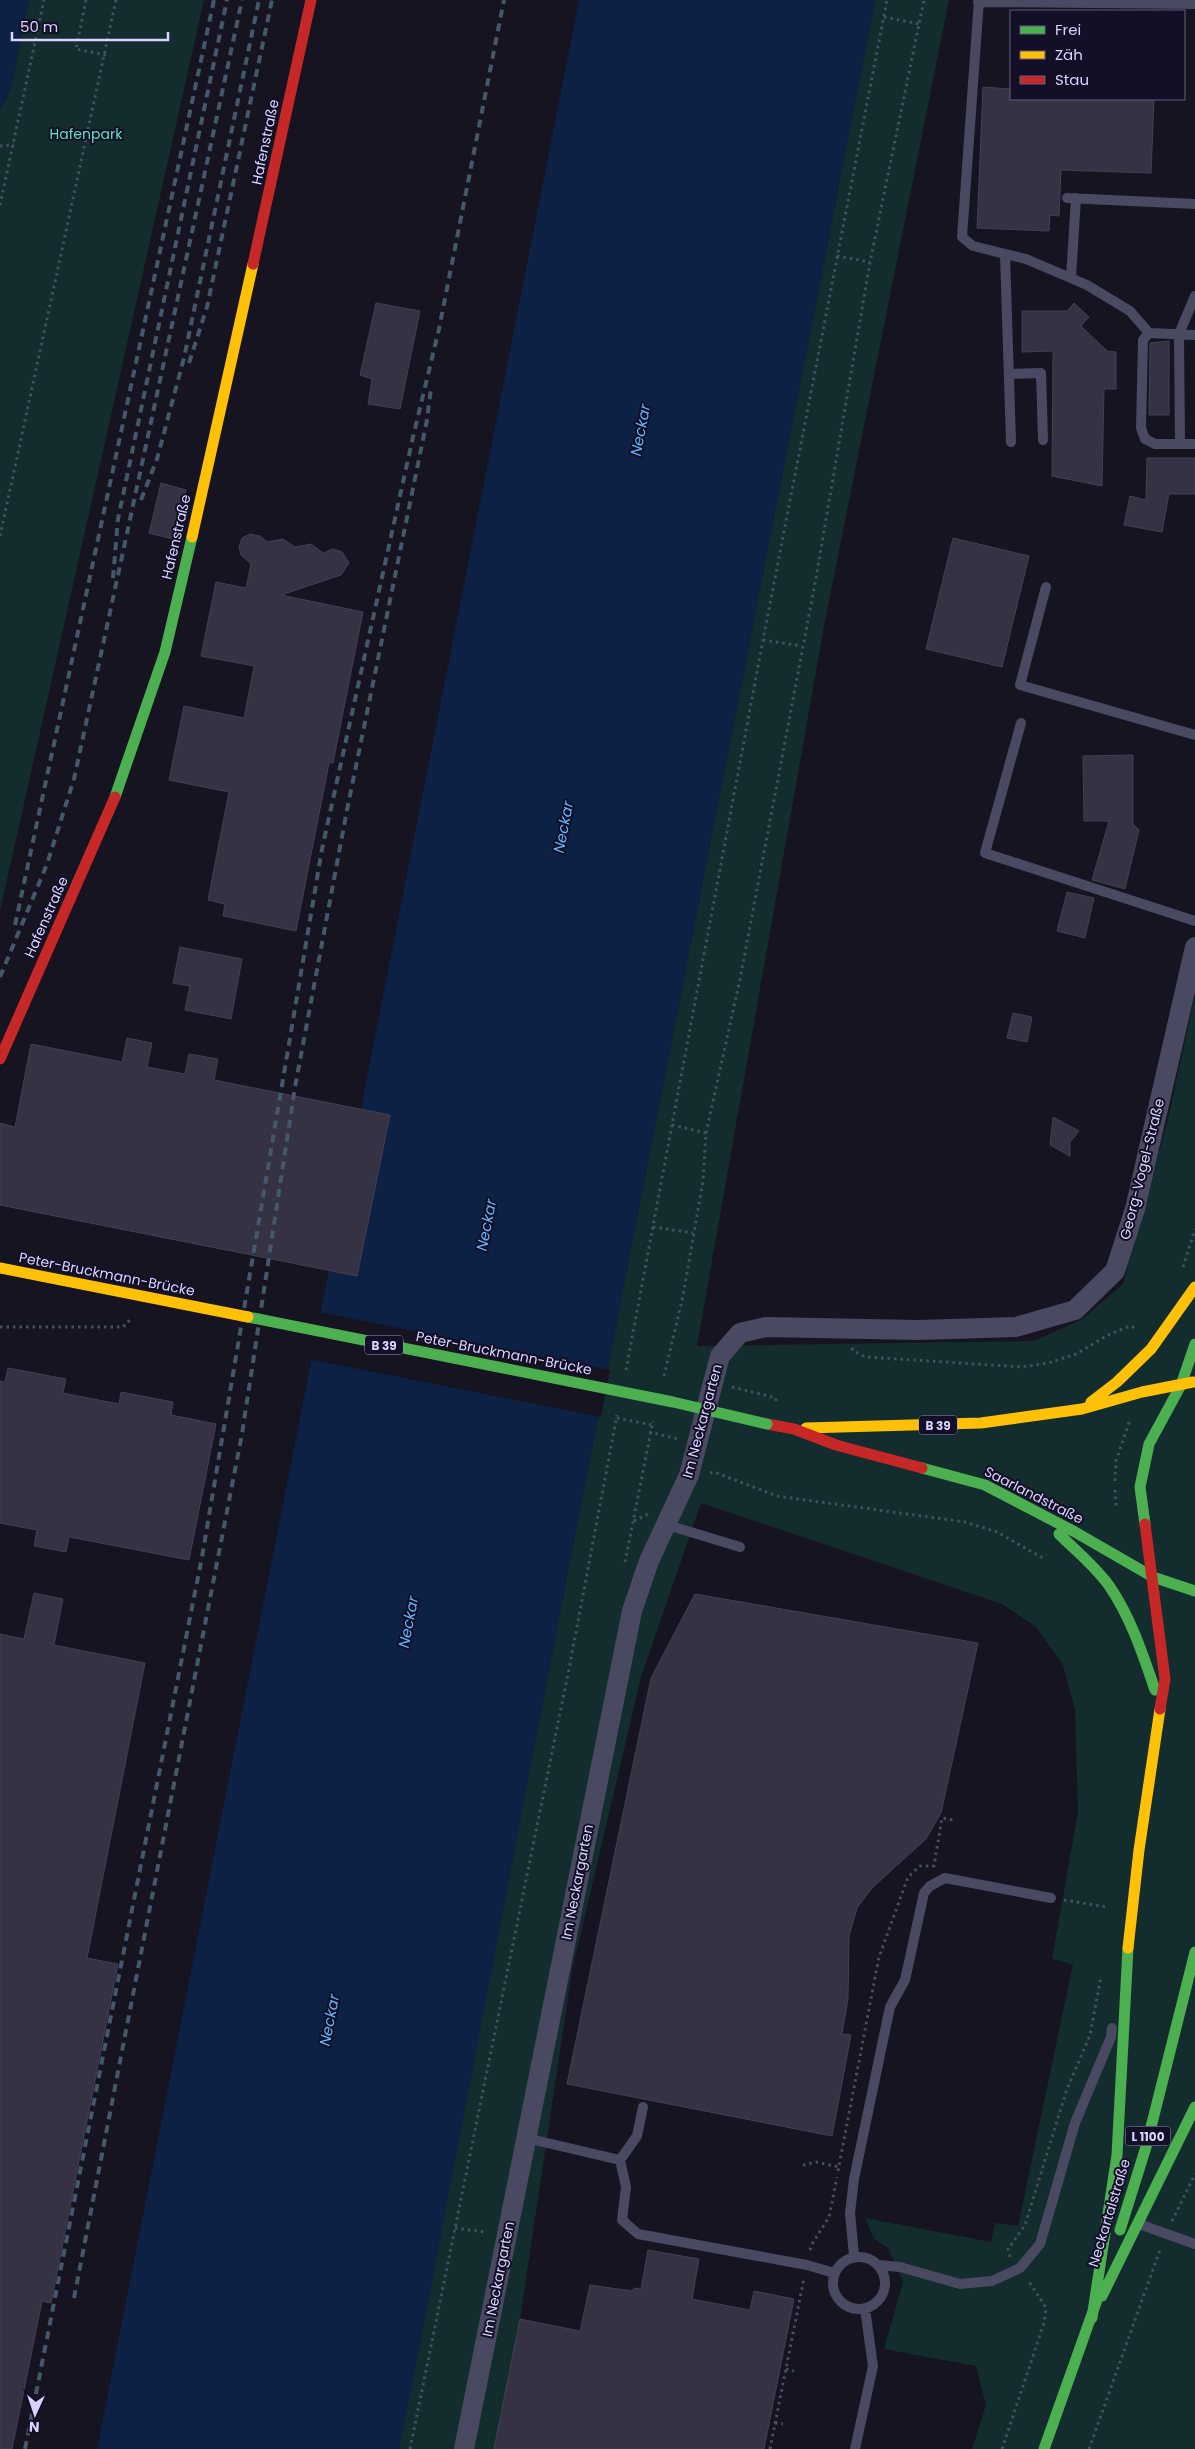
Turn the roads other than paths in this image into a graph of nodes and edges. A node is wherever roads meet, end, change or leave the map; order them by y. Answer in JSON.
{"nodes":[{"id":1,"x":311,"y":0,"type":"edge"},
{"id":2,"x":978,"y":1,"type":"edge"},
{"id":3,"x":1195,"y":4,"type":"edge"},
{"id":4,"x":1195,"y":204,"type":"edge"},
{"id":5,"x":1005,"y":254,"type":"junction"},
{"id":6,"x":1071,"y":278,"type":"junction"},
{"id":7,"x":1195,"y":296,"type":"edge"},
{"id":8,"x":1148,"y":333,"type":"junction"},
{"id":9,"x":1179,"y":334,"type":"junction"},
{"id":10,"x":1195,"y":335,"type":"edge"},
{"id":11,"x":1009,"y":374,"type":"junction"},
{"id":12,"x":1043,"y":440,"type":"dead end"},
{"id":13,"x":1011,"y":442,"type":"dead end"},
{"id":14,"x":1180,"y":444,"type":"junction"},
{"id":15,"x":1195,"y":444,"type":"edge"},
{"id":16,"x":1046,"y":587,"type":"dead end"},
{"id":17,"x":1021,"y":723,"type":"dead end"},
{"id":18,"x":1195,"y":735,"type":"edge"},
{"id":19,"x":1195,"y":921,"type":"edge"},
{"id":20,"x":1195,"y":947,"type":"edge"},
{"id":21,"x":0,"y":1059,"type":"edge"},
{"id":22,"x":0,"y":1268,"type":"edge"},
{"id":23,"x":1195,"y":1287,"type":"edge"},
{"id":24,"x":740,"y":1333,"type":"joint"},
{"id":25,"x":1195,"y":1344,"type":"edge"},
{"id":26,"x":1195,"y":1382,"type":"edge"},
{"id":27,"x":1181,"y":1385,"type":"junction"},
{"id":28,"x":1082,"y":1410,"type":"junction"},
{"id":29,"x":767,"y":1424,"type":"joint"},
{"id":30,"x":794,"y":1429,"type":"junction"},
{"id":31,"x":1036,"y":1512,"type":"junction"},
{"id":32,"x":659,"y":1517,"type":"junction"},
{"id":33,"x":740,"y":1547,"type":"dead end"},
{"id":34,"x":1153,"y":1577,"type":"junction"},
{"id":35,"x":1195,"y":1591,"type":"edge"},
{"id":36,"x":1160,"y":1706,"type":"junction"},
{"id":37,"x":1051,"y":1898,"type":"road end"},
{"id":38,"x":1129,"y":1934,"type":"junction"},
{"id":39,"x":1195,"y":1952,"type":"edge"},
{"id":40,"x":1195,"y":2107,"type":"edge"},
{"id":41,"x":643,"y":2108,"type":"dead end"},
{"id":42,"x":526,"y":2138,"type":"junction"},
{"id":43,"x":620,"y":2160,"type":"junction"},
{"id":44,"x":1139,"y":2224,"type":"junction"},
{"id":45,"x":1195,"y":2244,"type":"edge"},
{"id":46,"x":854,"y":2256,"type":"junction"},
{"id":47,"x":879,"y":2265,"type":"junction"},
{"id":48,"x":834,"y":2273,"type":"junction"},
{"id":49,"x":865,"y":2309,"type":"junction"},
{"id":50,"x":1092,"y":2318,"type":"junction"},
{"id":51,"x":464,"y":2449,"type":"edge"},
{"id":52,"x":856,"y":2449,"type":"edge"},
{"id":53,"x":1044,"y":2449,"type":"edge"}],
"edges":[{"from":1,"to":21,"type":"main road","name":"Hafenstraße"},
{"from":2,"to":3,"type":"lane"},
{"from":2,"to":5,"type":"lane"},
{"from":4,"to":6,"type":"lane"},
{"from":5,"to":6,"type":"lane"},
{"from":5,"to":11,"type":"lane"},
{"from":6,"to":8,"type":"lane"},
{"from":7,"to":9,"type":"lane"},
{"from":8,"to":9,"type":"lane"},
{"from":8,"to":14,"type":"lane"},
{"from":9,"to":10,"type":"lane"},
{"from":9,"to":14,"type":"lane"},
{"from":11,"to":12,"type":"lane"},
{"from":11,"to":13,"type":"lane"},
{"from":14,"to":15,"type":"lane"},
{"from":16,"to":18,"type":"lane"},
{"from":17,"to":19,"type":"lane"},
{"from":20,"to":24,"type":"street","name":"Georg-Vogel-Straße"},
{"from":22,"to":29,"type":"main road","name":"Peter-Bruckmann-Brücke","number":"B 39","bridge":true},
{"from":23,"to":28,"type":"main road"},
{"from":24,"to":32,"type":"street","name":"Im Neckargarten"},
{"from":25,"to":27,"type":"main road"},
{"from":26,"to":27,"type":"main road","name":"Saarlandstraße","number":"B 39"},
{"from":27,"to":28,"type":"main road","name":"Saarlandstraße","number":"B 39"},
{"from":27,"to":34,"type":"main road"},
{"from":28,"to":30,"type":"main road","name":"Saarlandstraße","number":"B 39"},
{"from":29,"to":30,"type":"main road","name":"Saarlandstraße","number":"B 39"},
{"from":30,"to":31,"type":"main road","name":"Saarlandstraße","number":"B 39"},
{"from":31,"to":34,"type":"main road","name":"Saarlandstraße","number":"B 39"},
{"from":31,"to":36,"type":"main road"},
{"from":32,"to":33,"type":"lane"},
{"from":32,"to":42,"type":"street","name":"Im Neckargarten"},
{"from":34,"to":35,"type":"main road","name":"Saarlandstraße","number":"B 39"},
{"from":34,"to":36,"type":"main road"},
{"from":36,"to":38,"type":"main road"},
{"from":37,"to":46,"type":"lane"},
{"from":38,"to":47,"type":"lane"},
{"from":38,"to":50,"type":"main road"},
{"from":39,"to":50,"type":"main road","name":"Neckartalstraße","number":"L 1100"},
{"from":40,"to":44,"type":"main road"},
{"from":41,"to":43,"type":"lane"},
{"from":42,"to":43,"type":"lane"},
{"from":42,"to":51,"type":"street","name":"Im Neckargarten"},
{"from":43,"to":48,"type":"lane"},
{"from":44,"to":45,"type":"lane"},
{"from":44,"to":50,"type":"main road"},
{"from":46,"to":47,"type":"lane"},
{"from":46,"to":48,"type":"lane"},
{"from":47,"to":49,"type":"lane"},
{"from":48,"to":49,"type":"lane"},
{"from":49,"to":52,"type":"lane"},
{"from":50,"to":53,"type":"main road","name":"Neckartalstraße","number":"L 1100"}]}
